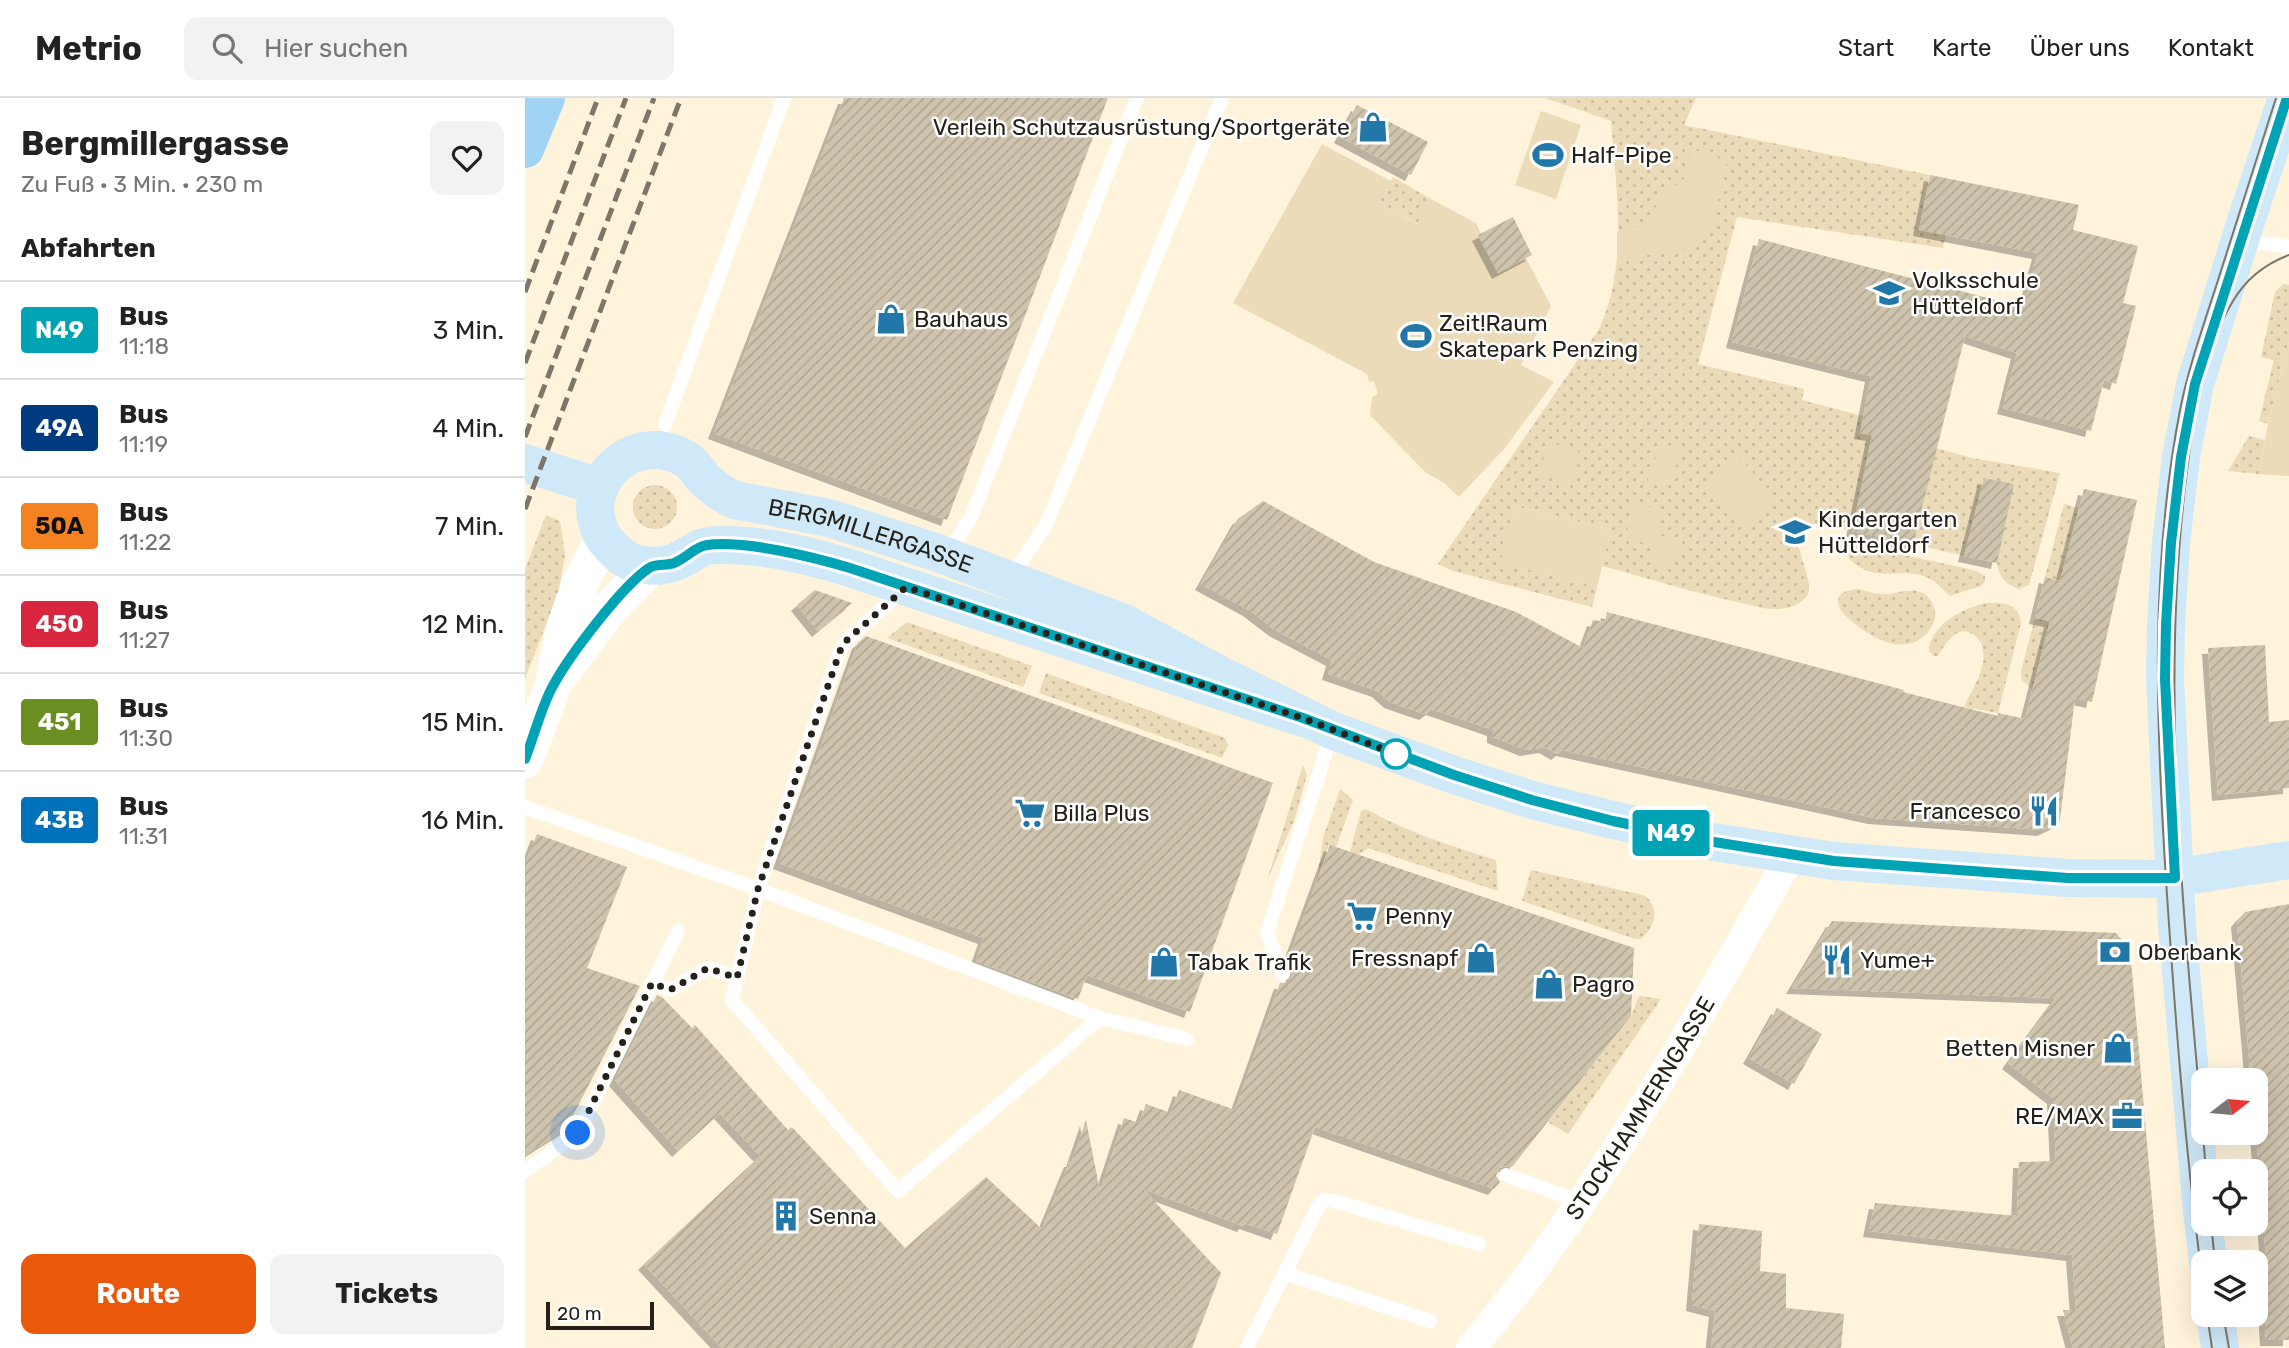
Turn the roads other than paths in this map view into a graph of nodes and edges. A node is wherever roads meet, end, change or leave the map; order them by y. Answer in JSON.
{"nodes":[{"id":1,"x":546,"y":98,"type":"edge"},
{"id":2,"x":784,"y":98,"type":"edge"},
{"id":3,"x":1137,"y":98,"type":"edge"},
{"id":4,"x":1222,"y":98,"type":"edge"},
{"id":5,"x":2287,"y":98,"type":"edge"},
{"id":6,"x":525,"y":149,"type":"edge"},
{"id":7,"x":2240,"y":239,"type":"junction"},
{"id":8,"x":2289,"y":247,"type":"edge"},
{"id":9,"x":665,"y":425,"type":"dead end"},
{"id":10,"x":525,"y":463,"type":"edge"},
{"id":11,"x":705,"y":479,"type":"junction"},
{"id":12,"x":599,"y":487,"type":"junction"},
{"id":13,"x":604,"y":538,"type":"junction"},
{"id":14,"x":696,"y":548,"type":"junction"},
{"id":15,"x":877,"y":560,"type":"dead end"},
{"id":16,"x":828,"y":561,"type":"junction"},
{"id":17,"x":651,"y":566,"type":"junction"},
{"id":18,"x":926,"y":570,"type":"junction"},
{"id":19,"x":1008,"y":581,"type":"junction"},
{"id":20,"x":553,"y":686,"type":"junction"},
{"id":21,"x":1317,"y":724,"type":"junction"},
{"id":22,"x":525,"y":760,"type":"edge"},
{"id":23,"x":525,"y":807,"type":"edge"},
{"id":24,"x":1791,"y":855,"type":"junction"},
{"id":25,"x":2289,"y":860,"type":"edge"},
{"id":26,"x":2175,"y":878,"type":"junction"},
{"id":27,"x":758,"y":889,"type":"junction"},
{"id":28,"x":678,"y":931,"type":"dead end"},
{"id":29,"x":1283,"y":974,"type":"dead end"},
{"id":30,"x":737,"y":978,"type":"junction"},
{"id":31,"x":652,"y":983,"type":"junction"},
{"id":32,"x":1100,"y":1018,"type":"junction"},
{"id":33,"x":1187,"y":1040,"type":"dead end"},
{"id":34,"x":525,"y":1171,"type":"edge"},
{"id":35,"x":1506,"y":1175,"type":"dead end"},
{"id":36,"x":1581,"y":1202,"type":"junction"},
{"id":37,"x":1479,"y":1244,"type":"dead end"},
{"id":38,"x":2206,"y":1250,"type":"edge"},
{"id":39,"x":1284,"y":1273,"type":"junction"},
{"id":40,"x":1430,"y":1321,"type":"dead end"},
{"id":41,"x":1247,"y":1348,"type":"edge"},
{"id":42,"x":1471,"y":1348,"type":"edge"}],
"edges":[{"from":1,"to":6,"type":"main road"},
{"from":2,"to":9,"type":"lane"},
{"from":3,"to":18,"type":"lane"},
{"from":4,"to":19,"type":"lane"},
{"from":5,"to":7,"type":"main road"},
{"from":7,"to":8,"type":"lane"},
{"from":7,"to":26,"type":"main road"},
{"from":10,"to":12,"type":"main road"},
{"from":11,"to":12,"type":"main road","name":"BERGMILLERGASSE"},
{"from":11,"to":14,"type":"main road"},
{"from":11,"to":18,"type":"main road","name":"BERGMILLERGASSE"},
{"from":12,"to":13,"type":"main road"},
{"from":13,"to":17,"type":"main road"},
{"from":13,"to":20,"type":"street"},
{"from":14,"to":16,"type":"main road","name":"BERGMILLERGASSE"},
{"from":14,"to":17,"type":"main road","name":"BERGMILLERGASSE"},
{"from":15,"to":16,"type":"lane"},
{"from":16,"to":18,"type":"main road","name":"BERGMILLERGASSE"},
{"from":17,"to":20,"type":"street"},
{"from":18,"to":19,"type":"main road","name":"BERGMILLERGASSE"},
{"from":18,"to":21,"type":"main road","name":"BERGMILLERGASSE"},
{"from":18,"to":27,"type":"lane"},
{"from":19,"to":21,"type":"main road","name":"BERGMILLERGASSE"},
{"from":20,"to":22,"type":"street"},
{"from":21,"to":24,"type":"main road","name":"BERGMILLERGASSE"},
{"from":21,"to":29,"type":"lane"},
{"from":23,"to":27,"type":"lane"},
{"from":24,"to":26,"type":"main road","name":"BERGMILLERGASSE"},
{"from":24,"to":36,"type":"street","name":"STOCKHAMMERNGASSE"},
{"from":25,"to":26,"type":"main road","name":"BERGMILLERGASSE"},
{"from":26,"to":38,"type":"main road"},
{"from":27,"to":30,"type":"lane"},
{"from":27,"to":32,"type":"lane"},
{"from":28,"to":31,"type":"lane"},
{"from":30,"to":31,"type":"lane"},
{"from":30,"to":32,"type":"lane"},
{"from":31,"to":34,"type":"lane"},
{"from":32,"to":33,"type":"lane"},
{"from":35,"to":36,"type":"lane"},
{"from":36,"to":42,"type":"street","name":"STOCKHAMMERNGASSE"},
{"from":37,"to":39,"type":"lane"},
{"from":39,"to":40,"type":"lane"},
{"from":39,"to":41,"type":"lane"}]}
